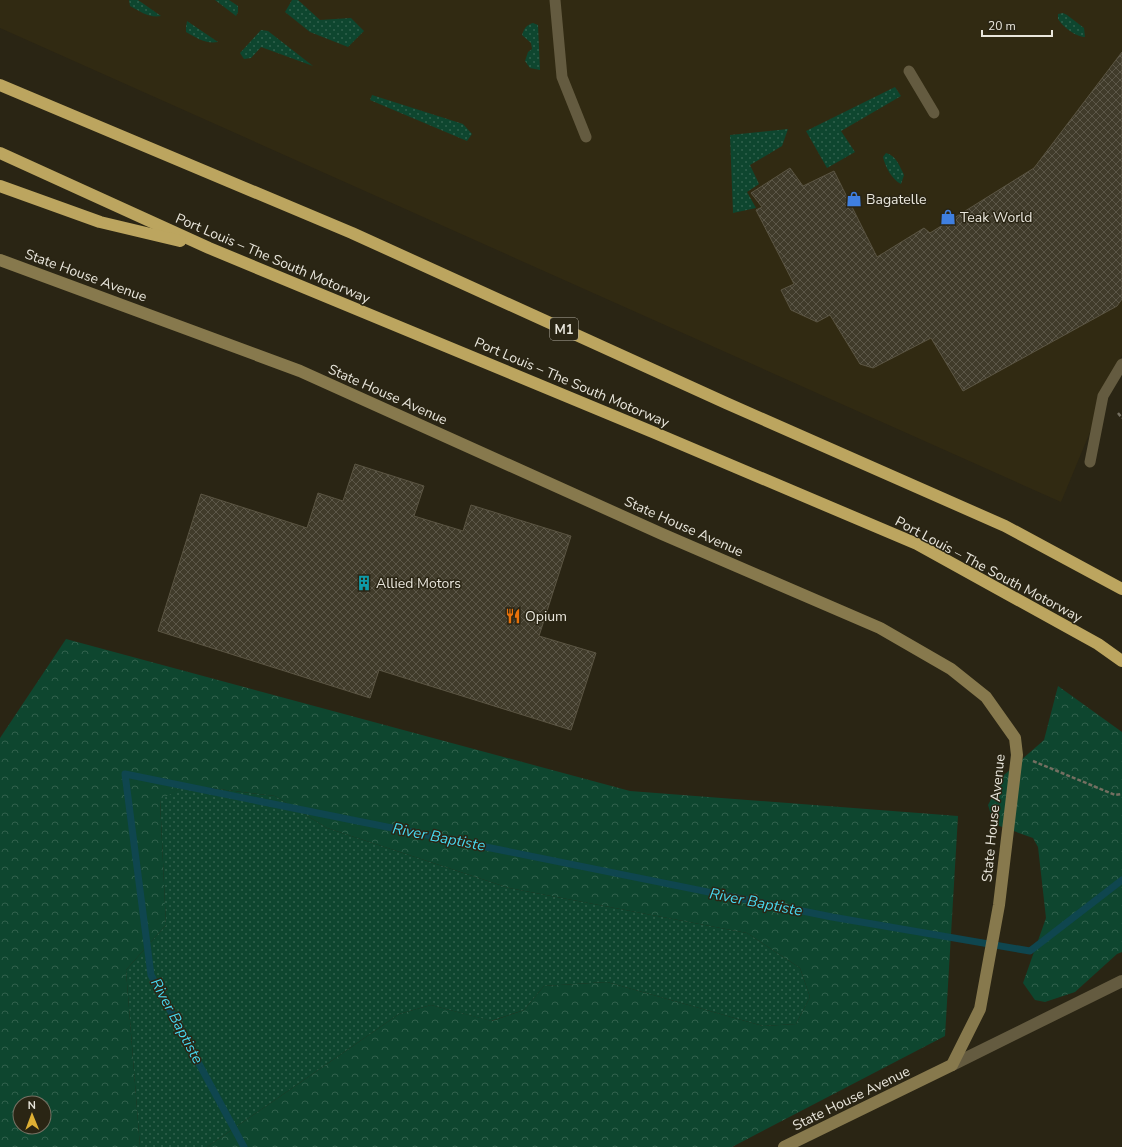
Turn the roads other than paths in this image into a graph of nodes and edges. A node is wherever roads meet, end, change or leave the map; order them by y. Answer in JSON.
{"nodes":[{"id":1,"x":555,"y":0,"type":"edge"},
{"id":2,"x":909,"y":72,"type":"dead end"},
{"id":3,"x":0,"y":85,"type":"edge"},
{"id":4,"x":934,"y":113,"type":"dead end"},
{"id":5,"x":586,"y":137,"type":"dead end"},
{"id":6,"x":0,"y":153,"type":"edge"},
{"id":7,"x":0,"y":186,"type":"edge"},
{"id":8,"x":209,"y":248,"type":"junction"},
{"id":9,"x":0,"y":260,"type":"edge"},
{"id":10,"x":1122,"y":364,"type":"edge"},
{"id":11,"x":1090,"y":462,"type":"dead end"},
{"id":12,"x":1122,"y":589,"type":"edge"},
{"id":13,"x":1122,"y":661,"type":"edge"},
{"id":14,"x":1122,"y":981,"type":"edge"},
{"id":15,"x":952,"y":1065,"type":"junction"},
{"id":16,"x":784,"y":1147,"type":"edge"}],
"edges":[{"from":1,"to":5,"type":"lane"},
{"from":2,"to":4,"type":"lane"},
{"from":3,"to":12,"type":"highway","number":"M1"},
{"from":6,"to":8,"type":"highway","name":"Port Louis – The South Motorway"},
{"from":7,"to":8,"type":"highway"},
{"from":8,"to":13,"type":"highway","name":"Port Louis – The South Motorway"},
{"from":9,"to":15,"type":"street","name":"State House Avenue"},
{"from":10,"to":11,"type":"lane"},
{"from":14,"to":15,"type":"street","name":"State House Avenue"},
{"from":15,"to":16,"type":"street","name":"State House Avenue"}]}
